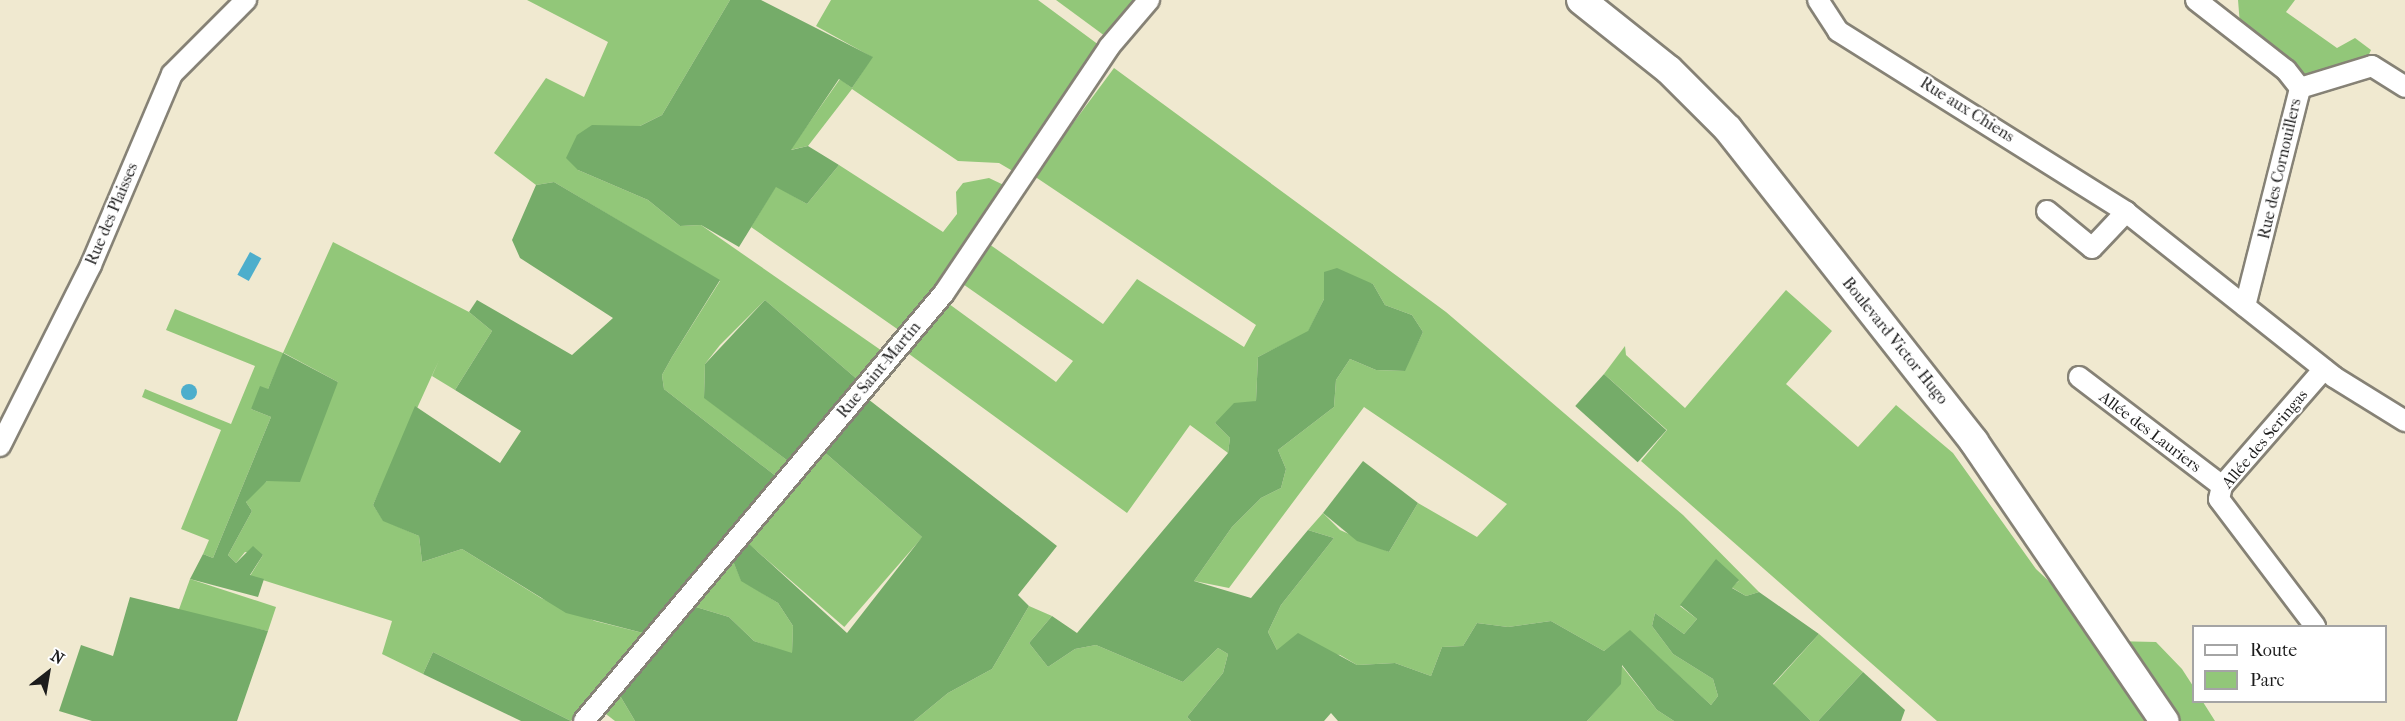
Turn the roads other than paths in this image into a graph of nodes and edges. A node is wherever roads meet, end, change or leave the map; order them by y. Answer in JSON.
{"nodes":[{"id":1,"x":246,"y":0,"type":"edge"},
{"id":2,"x":1149,"y":0,"type":"edge"},
{"id":3,"x":1581,"y":0,"type":"edge"},
{"id":4,"x":1818,"y":0,"type":"edge"},
{"id":5,"x":2196,"y":0,"type":"edge"},
{"id":6,"x":2222,"y":8,"type":"edge"},
{"id":7,"x":2405,"y":87,"type":"edge"},
{"id":8,"x":2300,"y":88,"type":"junction"},
{"id":9,"x":2047,"y":211,"type":"dead end"},
{"id":10,"x":2126,"y":212,"type":"junction"},
{"id":11,"x":2245,"y":306,"type":"junction"},
{"id":12,"x":2325,"y":369,"type":"junction"},
{"id":13,"x":2079,"y":377,"type":"dead end"},
{"id":14,"x":2405,"y":421,"type":"edge"},
{"id":15,"x":0,"y":446,"type":"edge"},
{"id":16,"x":2222,"y":486,"type":"junction"},
{"id":17,"x":2314,"y":625,"type":"edge"},
{"id":18,"x":584,"y":721,"type":"edge"},
{"id":19,"x":2164,"y":721,"type":"edge"}],
"edges":[{"from":1,"to":15,"type":"street","name":"Rue des Plaisses"},
{"from":2,"to":18,"type":"street","name":"Rue Saint-Martin"},
{"from":3,"to":19,"type":"main road","name":"Boulevard Victor Hugo"},
{"from":4,"to":10,"type":"street","name":"Rue aux Chiens"},
{"from":5,"to":6,"type":"street","name":"Rue des Cornouillers"},
{"from":6,"to":8,"type":"street","name":"Rue des Cornouillers"},
{"from":7,"to":8,"type":"street"},
{"from":8,"to":11,"type":"street","name":"Rue des Cornouillers"},
{"from":9,"to":10,"type":"street"},
{"from":10,"to":11,"type":"street","name":"Rue aux Chiens"},
{"from":11,"to":12,"type":"street","name":"Rue aux Chiens"},
{"from":12,"to":14,"type":"street","name":"Rue aux Chiens"},
{"from":12,"to":16,"type":"street","name":"Allée des Seringas"},
{"from":13,"to":16,"type":"street","name":"Allée des Lauriers"},
{"from":16,"to":17,"type":"street","name":"Allée des Seringas"}]}
